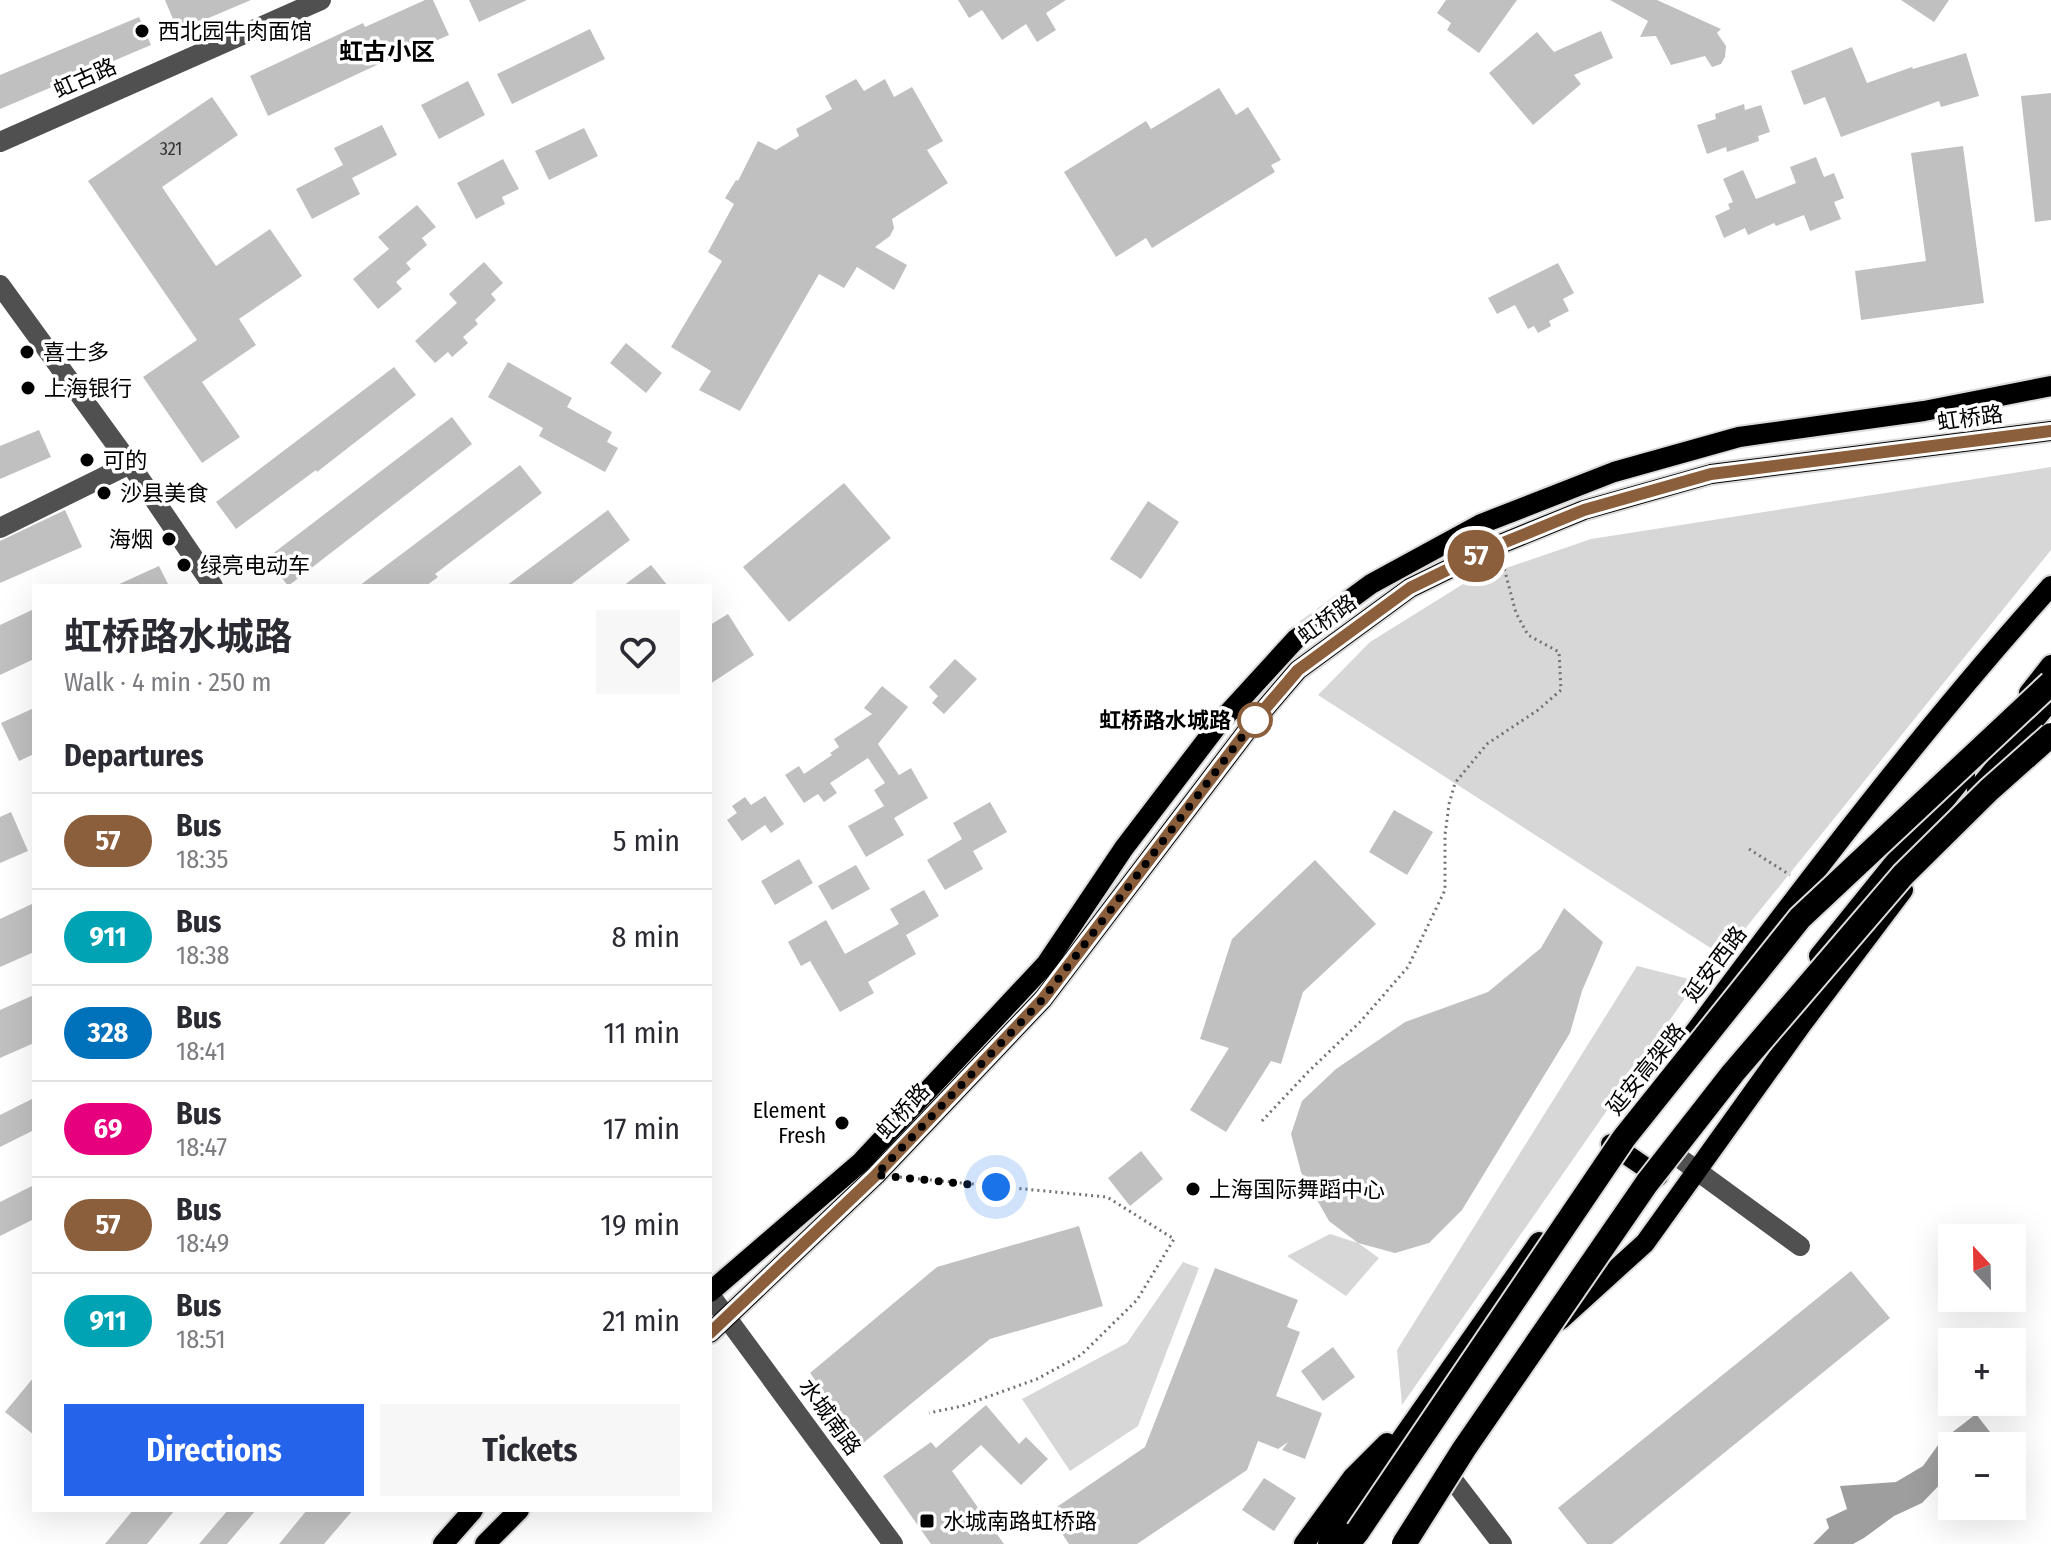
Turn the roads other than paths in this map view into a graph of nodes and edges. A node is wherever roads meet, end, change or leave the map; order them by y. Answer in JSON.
{"nodes":[{"id":1,"x":321,"y":0,"type":"edge"},
{"id":2,"x":0,"y":142,"type":"edge"},
{"id":3,"x":0,"y":285,"type":"edge"},
{"id":4,"x":2051,"y":386,"type":"edge"},
{"id":5,"x":2051,"y":431,"type":"edge"},
{"id":6,"x":130,"y":464,"type":"junction"},
{"id":7,"x":0,"y":528,"type":"edge"},
{"id":8,"x":212,"y":584,"type":"edge"},
{"id":9,"x":2051,"y":586,"type":"edge"},
{"id":10,"x":2051,"y":665,"type":"edge"},
{"id":11,"x":2051,"y":683,"type":"edge"},
{"id":12,"x":2051,"y":700,"type":"edge"},
{"id":13,"x":2051,"y":735,"type":"edge"},
{"id":14,"x":1611,"y":1144,"type":"junction"},
{"id":15,"x":1674,"y":1154,"type":"junction"},
{"id":16,"x":1697,"y":1172,"type":"junction"},
{"id":17,"x":1658,"y":1176,"type":"junction"},
{"id":18,"x":1800,"y":1246,"type":"dead end"},
{"id":19,"x":712,"y":1292,"type":"edge"},
{"id":20,"x":712,"y":1297,"type":"edge"},
{"id":21,"x":728,"y":1317,"type":"junction"},
{"id":22,"x":1560,"y":1320,"type":"junction"},
{"id":23,"x":712,"y":1331,"type":"edge"},
{"id":24,"x":1429,"y":1400,"type":"junction"},
{"id":25,"x":1450,"y":1476,"type":"junction"},
{"id":26,"x":471,"y":1512,"type":"edge"},
{"id":27,"x":517,"y":1512,"type":"edge"},
{"id":28,"x":1352,"y":1540,"type":"edge"},
{"id":29,"x":443,"y":1544,"type":"edge"},
{"id":30,"x":485,"y":1544,"type":"edge"},
{"id":31,"x":893,"y":1544,"type":"edge"},
{"id":32,"x":1304,"y":1544,"type":"edge"},
{"id":33,"x":1328,"y":1544,"type":"edge"},
{"id":34,"x":1404,"y":1544,"type":"edge"},
{"id":35,"x":1416,"y":1544,"type":"edge"},
{"id":36,"x":1502,"y":1544,"type":"edge"}],
"edges":[{"from":1,"to":2,"type":"street","name":"虹古路"},
{"from":3,"to":6,"type":"street"},
{"from":4,"to":19,"type":"main road","name":"虹桥路"},
{"from":5,"to":21,"type":"main road","name":"虹桥路"},
{"from":6,"to":7,"type":"street"},
{"from":6,"to":8,"type":"street"},
{"from":9,"to":14,"type":"main road","name":"延安西路"},
{"from":10,"to":15,"type":"main road"},
{"from":11,"to":28,"type":"highway","name":"延安高架路","bridge":true},
{"from":12,"to":16,"type":"main road"},
{"from":13,"to":34,"type":"highway","bridge":true},
{"from":14,"to":17,"type":"main road"},
{"from":14,"to":24,"type":"main road","name":"延安西路"},
{"from":15,"to":16,"type":"street"},
{"from":15,"to":17,"type":"main road"},
{"from":16,"to":18,"type":"street"},
{"from":16,"to":22,"type":"main road"},
{"from":17,"to":22,"type":"main road"},
{"from":20,"to":21,"type":"street","name":"水城南路"},
{"from":21,"to":23,"type":"main road","name":"虹桥路"},
{"from":21,"to":31,"type":"street","name":"水城南路"},
{"from":22,"to":25,"type":"main road"},
{"from":24,"to":32,"type":"main road"},
{"from":24,"to":33,"type":"main road","name":"延安西路"},
{"from":25,"to":34,"type":"main road"},
{"from":25,"to":35,"type":"main road"},
{"from":25,"to":36,"type":"street"},
{"from":26,"to":29,"type":"main road"},
{"from":27,"to":30,"type":"main road"}]}
